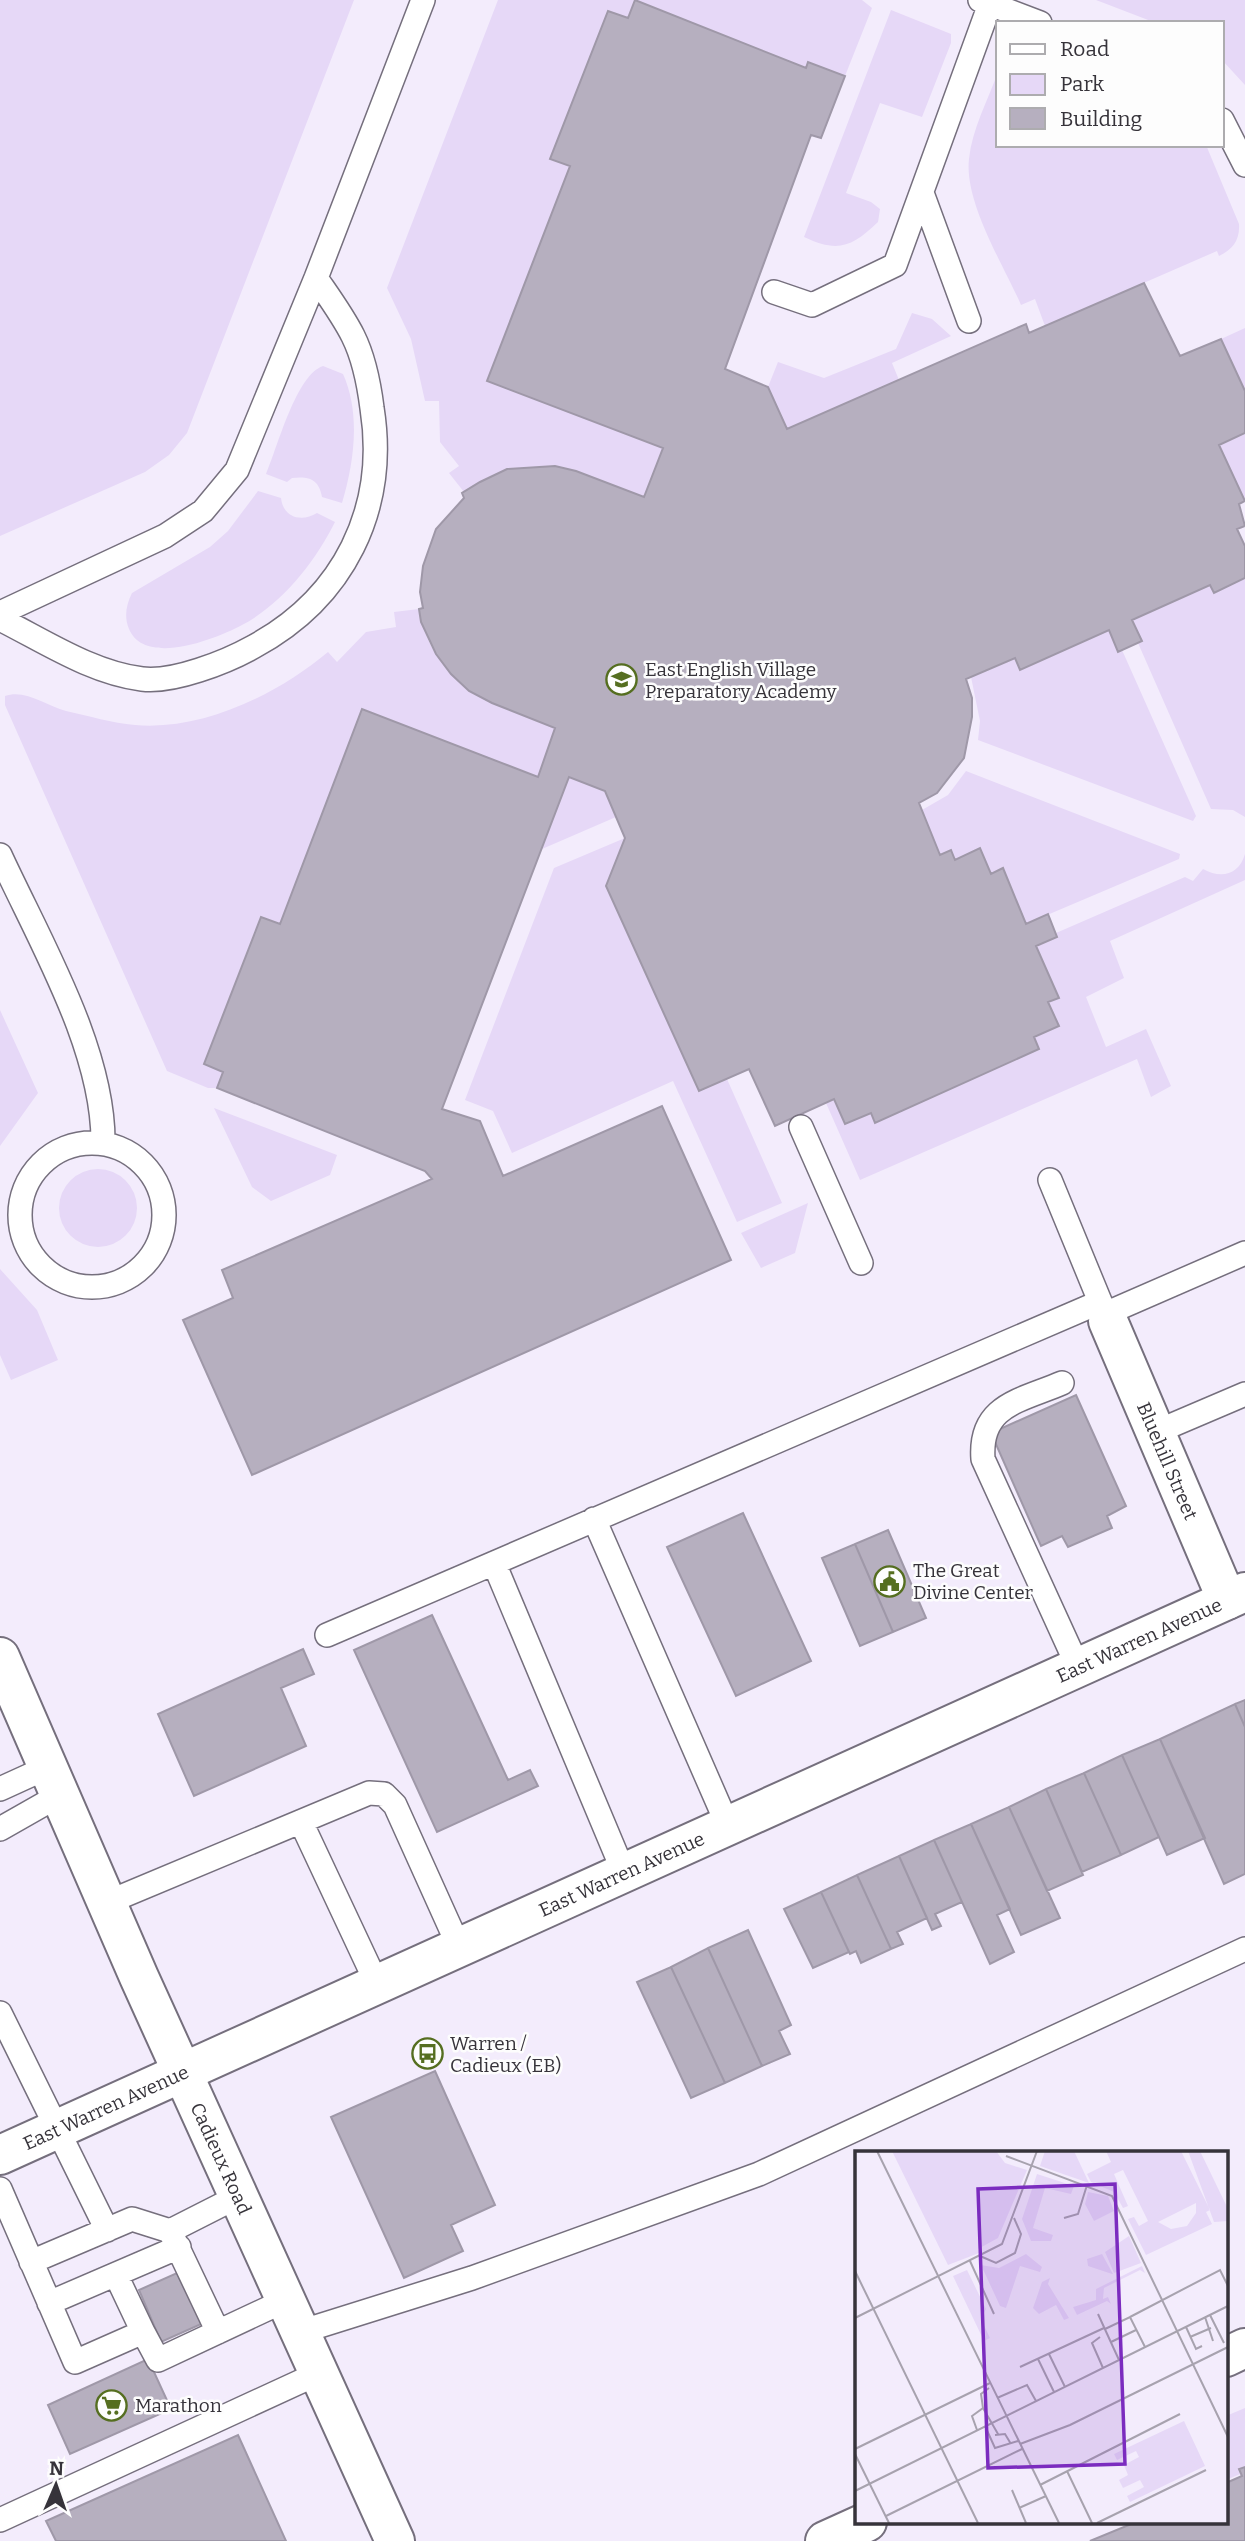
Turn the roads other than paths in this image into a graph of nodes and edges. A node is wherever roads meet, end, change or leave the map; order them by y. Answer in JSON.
{"nodes":[{"id":1,"x":423,"y":0,"type":"edge"},
{"id":2,"x":985,"y":2,"type":"edge"},
{"id":3,"x":1036,"y":21,"type":"edge"},
{"id":4,"x":1224,"y":124,"type":"edge"},
{"id":5,"x":1245,"y":166,"type":"edge"},
{"id":6,"x":922,"y":193,"type":"junction"},
{"id":7,"x":316,"y":278,"type":"junction"},
{"id":8,"x":774,"y":292,"type":"dead end"},
{"id":9,"x":969,"y":321,"type":"dead end"},
{"id":10,"x":0,"y":613,"type":"edge"},
{"id":11,"x":0,"y":619,"type":"edge"},
{"id":12,"x":0,"y":855,"type":"edge"},
{"id":13,"x":801,"y":1127,"type":"dead end"},
{"id":14,"x":103,"y":1143,"type":"junction"},
{"id":15,"x":1050,"y":1180,"type":"dead end"},
{"id":16,"x":1245,"y":1253,"type":"edge"},
{"id":17,"x":861,"y":1263,"type":"dead end"},
{"id":18,"x":1105,"y":1312,"type":"junction"},
{"id":19,"x":1062,"y":1383,"type":"dead end"},
{"id":20,"x":1245,"y":1394,"type":"edge"},
{"id":21,"x":1156,"y":1432,"type":"junction"},
{"id":22,"x":594,"y":1519,"type":"junction"},
{"id":23,"x":494,"y":1563,"type":"junction"},
{"id":24,"x":1236,"y":1596,"type":"edge"},
{"id":25,"x":327,"y":1635,"type":"dead end"},
{"id":26,"x":0,"y":1657,"type":"edge"},
{"id":27,"x":1078,"y":1667,"type":"junction"},
{"id":28,"x":52,"y":1782,"type":"junction"},
{"id":29,"x":0,"y":1789,"type":"edge"},
{"id":30,"x":301,"y":1822,"type":"junction"},
{"id":31,"x":728,"y":1826,"type":"junction"},
{"id":32,"x":0,"y":1829,"type":"edge"},
{"id":33,"x":624,"y":1872,"type":"junction"},
{"id":34,"x":106,"y":1903,"type":"junction"},
{"id":35,"x":459,"y":1947,"type":"junction"},
{"id":36,"x":1245,"y":1949,"type":"edge"},
{"id":37,"x":377,"y":1983,"type":"junction"},
{"id":38,"x":0,"y":2013,"type":"edge"},
{"id":39,"x":181,"y":2072,"type":"junction"},
{"id":40,"x":59,"y":2128,"type":"junction"},
{"id":41,"x":0,"y":2155,"type":"edge"},
{"id":42,"x":0,"y":2189,"type":"edge"},
{"id":43,"x":237,"y":2197,"type":"junction"},
{"id":44,"x":107,"y":2230,"type":"junction"},
{"id":45,"x":175,"y":2239,"type":"junction"},
{"id":46,"x":31,"y":2262,"type":"junction"},
{"id":47,"x":116,"y":2274,"type":"junction"},
{"id":48,"x":50,"y":2303,"type":"junction"},
{"id":49,"x":293,"y":2316,"type":"junction"},
{"id":50,"x":143,"y":2332,"type":"junction"},
{"id":51,"x":218,"y":2332,"type":"junction"},
{"id":52,"x":1245,"y":2348,"type":"edge"},
{"id":53,"x":1228,"y":2356,"type":"edge"},
{"id":54,"x":319,"y":2373,"type":"junction"},
{"id":55,"x":0,"y":2520,"type":"edge"},
{"id":56,"x":863,"y":2524,"type":"edge"},
{"id":57,"x":395,"y":2541,"type":"edge"},
{"id":58,"x":825,"y":2541,"type":"edge"}],
"edges":[{"from":1,"to":7,"type":"lane"},
{"from":2,"to":3,"type":"lane"},
{"from":2,"to":6,"type":"lane"},
{"from":4,"to":5,"type":"lane"},
{"from":6,"to":8,"type":"lane"},
{"from":6,"to":9,"type":"lane"},
{"from":7,"to":10,"type":"lane"},
{"from":7,"to":11,"type":"lane"},
{"from":12,"to":14,"type":"lane"},
{"from":13,"to":17,"type":"lane"},
{"from":14,"to":14,"type":"lane"},
{"from":15,"to":18,"type":"lane"},
{"from":16,"to":18,"type":"lane"},
{"from":18,"to":21,"type":"main road","name":"Bluehill Street"},
{"from":18,"to":22,"type":"lane"},
{"from":19,"to":27,"type":"lane"},
{"from":20,"to":21,"type":"lane"},
{"from":21,"to":24,"type":"main road","name":"Bluehill Street"},
{"from":22,"to":23,"type":"lane"},
{"from":22,"to":31,"type":"lane"},
{"from":23,"to":25,"type":"lane"},
{"from":23,"to":33,"type":"lane"},
{"from":24,"to":27,"type":"main road","name":"East Warren Avenue"},
{"from":26,"to":28,"type":"main road","name":"Cadieux Road"},
{"from":27,"to":31,"type":"main road","name":"East Warren Avenue"},
{"from":28,"to":29,"type":"lane"},
{"from":28,"to":32,"type":"lane"},
{"from":28,"to":34,"type":"main road","name":"Cadieux Road"},
{"from":30,"to":34,"type":"lane"},
{"from":30,"to":35,"type":"lane"},
{"from":30,"to":37,"type":"lane"},
{"from":31,"to":33,"type":"main road","name":"East Warren Avenue"},
{"from":33,"to":35,"type":"main road","name":"East Warren Avenue"},
{"from":34,"to":39,"type":"main road","name":"Cadieux Road"},
{"from":35,"to":37,"type":"main road","name":"East Warren Avenue"},
{"from":36,"to":49,"type":"lane"},
{"from":37,"to":39,"type":"main road","name":"East Warren Avenue"},
{"from":38,"to":40,"type":"lane"},
{"from":39,"to":40,"type":"main road","name":"East Warren Avenue"},
{"from":39,"to":43,"type":"main road","name":"Cadieux Road"},
{"from":40,"to":41,"type":"main road","name":"East Warren Avenue"},
{"from":40,"to":44,"type":"lane"},
{"from":42,"to":46,"type":"lane"},
{"from":43,"to":45,"type":"lane"},
{"from":43,"to":49,"type":"main road","name":"Cadieux Road"},
{"from":44,"to":45,"type":"lane"},
{"from":44,"to":46,"type":"lane"},
{"from":45,"to":47,"type":"lane"},
{"from":45,"to":51,"type":"lane"},
{"from":46,"to":48,"type":"lane"},
{"from":47,"to":48,"type":"lane"},
{"from":47,"to":50,"type":"lane"},
{"from":48,"to":50,"type":"lane"},
{"from":49,"to":51,"type":"lane"},
{"from":49,"to":54,"type":"main road","name":"Cadieux Road"},
{"from":50,"to":51,"type":"lane"},
{"from":52,"to":53,"type":"main road"},
{"from":54,"to":55,"type":"lane"},
{"from":54,"to":57,"type":"main road","name":"Cadieux Road"},
{"from":56,"to":58,"type":"main road"}]}
